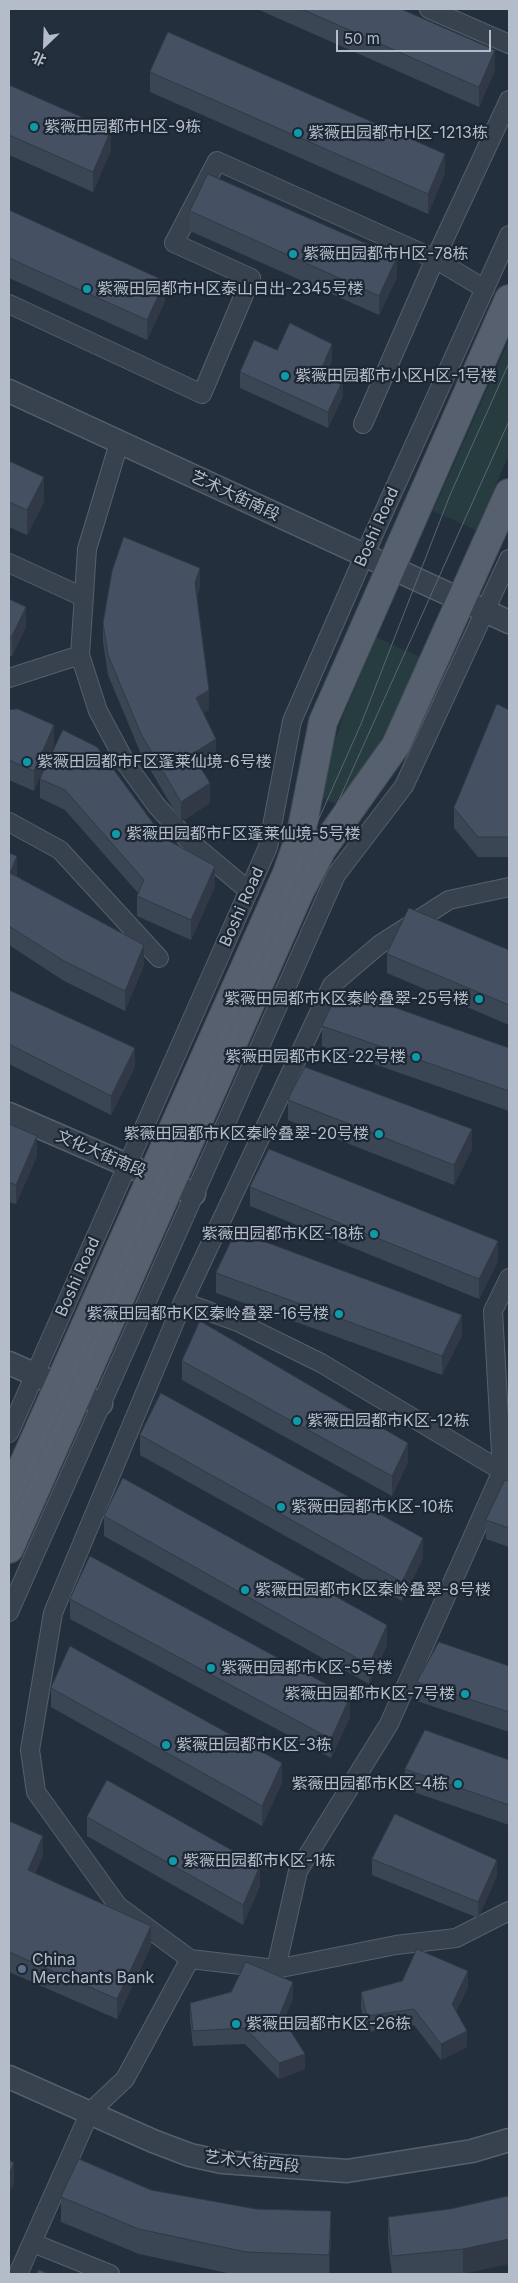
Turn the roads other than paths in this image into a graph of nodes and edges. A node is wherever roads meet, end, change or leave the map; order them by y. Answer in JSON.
{"nodes":[{"id":1,"x":429,"y":9,"type":"edge"},
{"id":2,"x":509,"y":44,"type":"edge"},
{"id":3,"x":509,"y":100,"type":"edge"},
{"id":4,"x":509,"y":235,"type":"edge"},
{"id":5,"x":435,"y":259,"type":"junction"},
{"id":6,"x":497,"y":294,"type":"edge"},
{"id":7,"x":9,"y":304,"type":"edge"},
{"id":8,"x":9,"y":391,"type":"edge"},
{"id":9,"x":363,"y":424,"type":"dead end"},
{"id":10,"x":119,"y":443,"type":"junction"},
{"id":11,"x":509,"y":493,"type":"edge"},
{"id":12,"x":364,"y":556,"type":"junction"},
{"id":13,"x":509,"y":559,"type":"edge"},
{"id":14,"x":9,"y":563,"type":"edge"},
{"id":15,"x":390,"y":568,"type":"junction"},
{"id":16,"x":83,"y":597,"type":"junction"},
{"id":17,"x":474,"y":606,"type":"junction"},
{"id":18,"x":509,"y":622,"type":"edge"},
{"id":19,"x":80,"y":655,"type":"junction"},
{"id":20,"x":9,"y":678,"type":"edge"},
{"id":21,"x":9,"y":822,"type":"edge"},
{"id":22,"x":509,"y":887,"type":"edge"},
{"id":23,"x":249,"y":891,"type":"junction"},
{"id":24,"x":159,"y":958,"type":"dead end"},
{"id":25,"x":9,"y":1114,"type":"edge"},
{"id":26,"x":161,"y":1180,"type":"junction"},
{"id":27,"x":509,"y":1278,"type":"edge"},
{"id":28,"x":183,"y":1302,"type":"junction"},
{"id":29,"x":9,"y":1363,"type":"edge"},
{"id":30,"x":68,"y":1389,"type":"junction"},
{"id":31,"x":9,"y":1433,"type":"edge"},
{"id":32,"x":506,"y":1472,"type":"edge"},
{"id":33,"x":9,"y":1497,"type":"edge"},
{"id":34,"x":9,"y":1549,"type":"edge"},
{"id":35,"x":9,"y":1612,"type":"edge"},
{"id":36,"x":509,"y":1911,"type":"edge"},
{"id":37,"x":190,"y":1959,"type":"junction"},
{"id":38,"x":276,"y":1969,"type":"junction"},
{"id":39,"x":9,"y":2077,"type":"edge"},
{"id":40,"x":90,"y":2112,"type":"junction"},
{"id":41,"x":509,"y":2140,"type":"edge"},
{"id":42,"x":33,"y":2244,"type":"junction"},
{"id":43,"x":18,"y":2274,"type":"edge"},
{"id":44,"x":110,"y":2274,"type":"edge"}],
"edges":[{"from":1,"to":2,"type":"street"},
{"from":3,"to":5,"type":"street"},
{"from":4,"to":6,"type":"street","name":"Boshi Road"},
{"from":5,"to":6,"type":"street"},
{"from":5,"to":7,"type":"street"},
{"from":5,"to":9,"type":"street"},
{"from":6,"to":12,"type":"street","name":"Boshi Road"},
{"from":6,"to":15,"type":"main road","name":"Boshi Road"},
{"from":8,"to":10,"type":"street","name":"艺术大街南段"},
{"from":10,"to":12,"type":"street","name":"艺术大街南段"},
{"from":10,"to":16,"type":"street"},
{"from":11,"to":17,"type":"main road","name":"Boshi Road"},
{"from":12,"to":15,"type":"street","name":"艺术大街南段"},
{"from":12,"to":23,"type":"street","name":"Boshi Road"},
{"from":13,"to":17,"type":"street","name":"Boshi Road"},
{"from":14,"to":16,"type":"street"},
{"from":15,"to":17,"type":"street","name":"艺术大街南段"},
{"from":15,"to":26,"type":"main road","name":"Boshi Road"},
{"from":16,"to":19,"type":"street"},
{"from":17,"to":18,"type":"street"},
{"from":17,"to":26,"type":"main road","name":"Boshi Road"},
{"from":19,"to":20,"type":"street"},
{"from":19,"to":23,"type":"street"},
{"from":21,"to":24,"type":"street"},
{"from":22,"to":28,"type":"street"},
{"from":23,"to":26,"type":"street","name":"Boshi Road"},
{"from":25,"to":26,"type":"street","name":"文化大街南段"},
{"from":26,"to":30,"type":"main road","name":"Boshi Road"},
{"from":26,"to":30,"type":"street","name":"Boshi Road"},
{"from":27,"to":32,"type":"street"},
{"from":28,"to":32,"type":"street"},
{"from":28,"to":37,"type":"street"},
{"from":29,"to":30,"type":"street"},
{"from":30,"to":31,"type":"street","name":"Boshi Road"},
{"from":30,"to":33,"type":"main road","name":"Boshi Road"},
{"from":30,"to":34,"type":"main road","name":"Boshi Road"},
{"from":30,"to":35,"type":"street","name":"Boshi Road"},
{"from":32,"to":38,"type":"street"},
{"from":36,"to":38,"type":"street"},
{"from":37,"to":38,"type":"street"},
{"from":37,"to":40,"type":"street"},
{"from":39,"to":40,"type":"street","name":"艺术大街西段"},
{"from":40,"to":41,"type":"street","name":"艺术大街西段"},
{"from":40,"to":42,"type":"street"},
{"from":42,"to":43,"type":"street"},
{"from":42,"to":44,"type":"street"}]}
